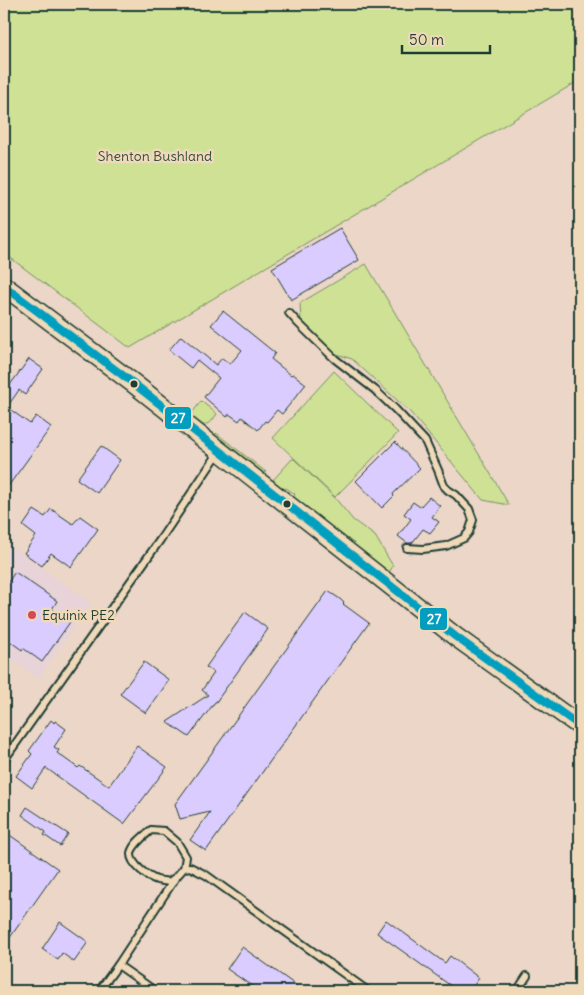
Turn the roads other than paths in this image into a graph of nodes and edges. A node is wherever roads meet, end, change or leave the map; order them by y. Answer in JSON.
{"nodes":[{"id":1,"x":4,"y":286,"type":"edge"},
{"id":2,"x":289,"y":313,"type":"dead end"},
{"id":3,"x":220,"y":451,"type":"junction"},
{"id":4,"x":407,"y":548,"type":"dead end"},
{"id":5,"x":580,"y":726,"type":"edge"},
{"id":6,"x":4,"y":760,"type":"edge"},
{"id":7,"x":184,"y":868,"type":"junction"},
{"id":8,"x":176,"y":877,"type":"junction"},
{"id":9,"x":118,"y":965,"type":"junction"},
{"id":10,"x":527,"y":976,"type":"dead end"},
{"id":11,"x":99,"y":991,"type":"edge"},
{"id":12,"x":155,"y":991,"type":"edge"},
{"id":13,"x":368,"y":991,"type":"edge"},
{"id":14,"x":516,"y":991,"type":"edge"}],
"edges":[{"from":1,"to":3,"type":"street"},
{"from":2,"to":4,"type":"lane"},
{"from":3,"to":5,"type":"street"},
{"from":3,"to":6,"type":"lane"},
{"from":7,"to":8,"type":"lane"},
{"from":7,"to":8,"type":"lane"},
{"from":7,"to":13,"type":"lane"},
{"from":8,"to":9,"type":"lane"},
{"from":9,"to":11,"type":"lane"},
{"from":9,"to":12,"type":"lane"},
{"from":10,"to":14,"type":"lane"}]}
